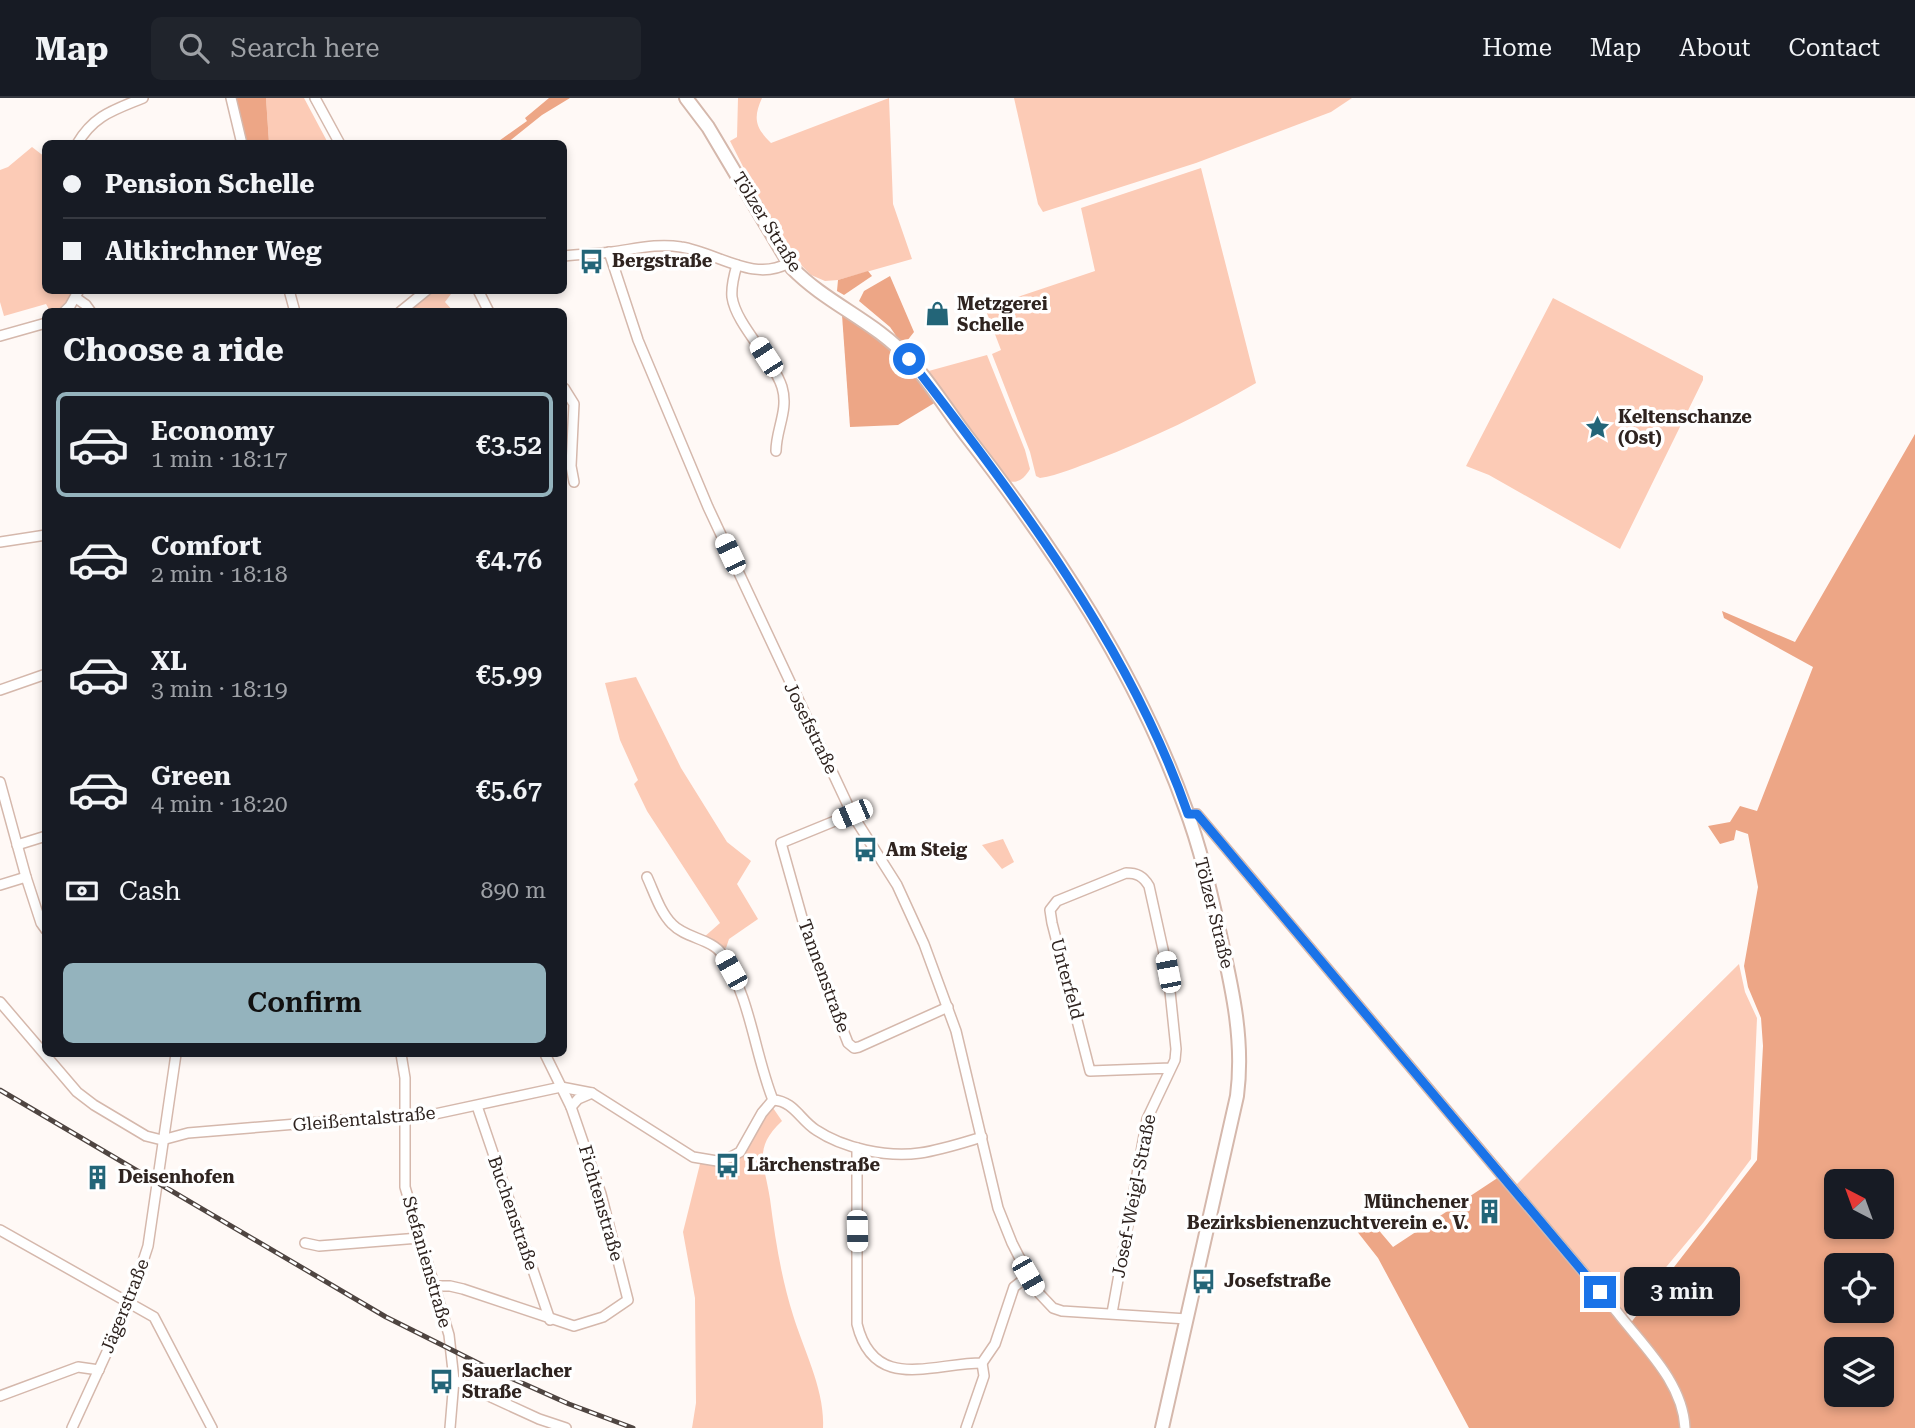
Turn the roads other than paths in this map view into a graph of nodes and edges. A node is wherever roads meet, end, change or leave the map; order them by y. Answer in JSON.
{"nodes":[{"id":1,"x":143,"y":98,"type":"edge"},
{"id":2,"x":231,"y":98,"type":"edge"},
{"id":3,"x":315,"y":98,"type":"edge"},
{"id":4,"x":686,"y":98,"type":"edge"},
{"id":5,"x":80,"y":140,"type":"edge"},
{"id":6,"x":241,"y":140,"type":"edge"},
{"id":7,"x":338,"y":140,"type":"edge"},
{"id":8,"x":609,"y":253,"type":"junction"},
{"id":9,"x":567,"y":256,"type":"edge"},
{"id":10,"x":788,"y":263,"type":"junction"},
{"id":11,"x":737,"y":265,"type":"junction"},
{"id":12,"x":77,"y":294,"type":"edge"},
{"id":13,"x":422,"y":294,"type":"edge"},
{"id":14,"x":88,"y":308,"type":"edge"},
{"id":15,"x":405,"y":308,"type":"edge"},
{"id":16,"x":42,"y":324,"type":"edge"},
{"id":17,"x":0,"y":337,"type":"edge"},
{"id":18,"x":567,"y":393,"type":"edge"},
{"id":19,"x":776,"y":451,"type":"dead end"},
{"id":20,"x":574,"y":482,"type":"dead end"},
{"id":21,"x":42,"y":536,"type":"edge"},
{"id":22,"x":0,"y":542,"type":"edge"},
{"id":23,"x":42,"y":675,"type":"edge"},
{"id":24,"x":0,"y":690,"type":"edge"},
{"id":25,"x":0,"y":782,"type":"edge"},
{"id":26,"x":852,"y":814,"type":"junction"},
{"id":27,"x":1188,"y":814,"type":"junction"},
{"id":28,"x":42,"y":837,"type":"edge"},
{"id":29,"x":17,"y":845,"type":"junction"},
{"id":30,"x":26,"y":877,"type":"junction"},
{"id":31,"x":648,"y":877,"type":"dead end"},
{"id":32,"x":1144,"y":877,"type":"joint"},
{"id":33,"x":0,"y":884,"type":"edge"},
{"id":34,"x":42,"y":924,"type":"edge"},
{"id":35,"x":0,"y":1002,"type":"edge"},
{"id":36,"x":948,"y":1007,"type":"junction"},
{"id":37,"x":42,"y":1051,"type":"edge"},
{"id":38,"x":47,"y":1057,"type":"edge"},
{"id":39,"x":176,"y":1057,"type":"edge"},
{"id":40,"x":402,"y":1057,"type":"edge"},
{"id":41,"x":546,"y":1057,"type":"edge"},
{"id":42,"x":1171,"y":1068,"type":"junction"},
{"id":43,"x":561,"y":1087,"type":"junction"},
{"id":44,"x":592,"y":1093,"type":"junction"},
{"id":45,"x":773,"y":1100,"type":"junction"},
{"id":46,"x":477,"y":1106,"type":"junction"},
{"id":47,"x":571,"y":1107,"type":"junction"},
{"id":48,"x":406,"y":1119,"type":"junction"},
{"id":49,"x":982,"y":1137,"type":"junction"},
{"id":50,"x":162,"y":1140,"type":"junction"},
{"id":51,"x":857,"y":1148,"type":"junction"},
{"id":52,"x":0,"y":1230,"type":"edge"},
{"id":53,"x":419,"y":1238,"type":"junction"},
{"id":54,"x":305,"y":1243,"type":"dead end"},
{"id":55,"x":1028,"y":1276,"type":"junction"},
{"id":56,"x":433,"y":1286,"type":"junction"},
{"id":57,"x":129,"y":1304,"type":"junction"},
{"id":58,"x":1112,"y":1314,"type":"junction"},
{"id":59,"x":1186,"y":1319,"type":"junction"},
{"id":60,"x":550,"y":1320,"type":"junction"},
{"id":61,"x":982,"y":1363,"type":"junction"},
{"id":62,"x":99,"y":1370,"type":"junction"},
{"id":63,"x":454,"y":1380,"type":"junction"},
{"id":64,"x":0,"y":1396,"type":"edge"},
{"id":65,"x":72,"y":1428,"type":"edge"},
{"id":66,"x":212,"y":1428,"type":"edge"},
{"id":67,"x":450,"y":1428,"type":"edge"},
{"id":68,"x":566,"y":1428,"type":"edge"},
{"id":69,"x":966,"y":1428,"type":"edge"},
{"id":70,"x":1162,"y":1428,"type":"edge"},
{"id":71,"x":1685,"y":1428,"type":"edge"}],
"edges":[{"from":1,"to":5,"type":"street"},
{"from":2,"to":6,"type":"street"},
{"from":3,"to":7,"type":"street"},
{"from":4,"to":10,"type":"main road","name":"Tölzer Straße"},
{"from":8,"to":9,"type":"street"},
{"from":8,"to":11,"type":"street"},
{"from":8,"to":26,"type":"street","name":"Josefstraße"},
{"from":10,"to":11,"type":"street"},
{"from":10,"to":27,"type":"main road","name":"Tölzer Straße"},
{"from":11,"to":19,"type":"street"},
{"from":12,"to":14,"type":"street"},
{"from":13,"to":15,"type":"street"},
{"from":16,"to":17,"type":"street"},
{"from":18,"to":20,"type":"street"},
{"from":21,"to":22,"type":"street"},
{"from":23,"to":24,"type":"street"},
{"from":25,"to":29,"type":"street"},
{"from":26,"to":36,"type":"street","name":"Josefstraße"},
{"from":26,"to":36,"type":"street","name":"Tannenstraße"},
{"from":27,"to":59,"type":"main road","name":"Tölzer Straße"},
{"from":27,"to":71,"type":"street"},
{"from":28,"to":29,"type":"street"},
{"from":29,"to":30,"type":"street"},
{"from":30,"to":33,"type":"street"},
{"from":30,"to":34,"type":"street"},
{"from":31,"to":45,"type":"street"},
{"from":32,"to":42,"type":"street","name":"Josef-Weigl-Straße"},
{"from":32,"to":42,"type":"street","name":"Unterfeld"},
{"from":35,"to":37,"type":"street"},
{"from":36,"to":49,"type":"street","name":"Josefstraße"},
{"from":38,"to":50,"type":"street"},
{"from":39,"to":50,"type":"street","name":"Jägerstraße"},
{"from":40,"to":48,"type":"street","name":"Stefanienstraße"},
{"from":41,"to":43,"type":"street","name":"Fichtenstraße"},
{"from":42,"to":58,"type":"street","name":"Josef-Weigl-Straße"},
{"from":43,"to":44,"type":"street","name":"Gleißentalstraße"},
{"from":43,"to":46,"type":"street","name":"Gleißentalstraße"},
{"from":43,"to":47,"type":"street","name":"Fichtenstraße"},
{"from":44,"to":45,"type":"street","name":"Gleißentalstraße"},
{"from":44,"to":47,"type":"street"},
{"from":45,"to":51,"type":"street"},
{"from":46,"to":48,"type":"street","name":"Gleißentalstraße"},
{"from":46,"to":60,"type":"street","name":"Buchenstraße"},
{"from":47,"to":60,"type":"street","name":"Fichtenstraße"},
{"from":48,"to":50,"type":"street","name":"Gleißentalstraße"},
{"from":48,"to":53,"type":"street","name":"Stefanienstraße"},
{"from":49,"to":51,"type":"street"},
{"from":49,"to":55,"type":"street","name":"Josefstraße"},
{"from":50,"to":57,"type":"street","name":"Jägerstraße"},
{"from":51,"to":61,"type":"street"},
{"from":52,"to":57,"type":"street"},
{"from":53,"to":54,"type":"street"},
{"from":53,"to":56,"type":"street","name":"Stefanienstraße"},
{"from":55,"to":58,"type":"street","name":"Josefstraße"},
{"from":55,"to":61,"type":"street"},
{"from":56,"to":60,"type":"street"},
{"from":56,"to":63,"type":"street","name":"Stefanienstraße"},
{"from":57,"to":62,"type":"street","name":"Jägerstraße"},
{"from":57,"to":66,"type":"street"},
{"from":58,"to":59,"type":"street","name":"Josefstraße"},
{"from":59,"to":70,"type":"main road","name":"Tölzer Straße"},
{"from":61,"to":69,"type":"street"},
{"from":62,"to":64,"type":"street"},
{"from":62,"to":65,"type":"street","name":"Jägerstraße"},
{"from":63,"to":67,"type":"street","name":"Stefanienstraße"},
{"from":63,"to":68,"type":"street"}]}
